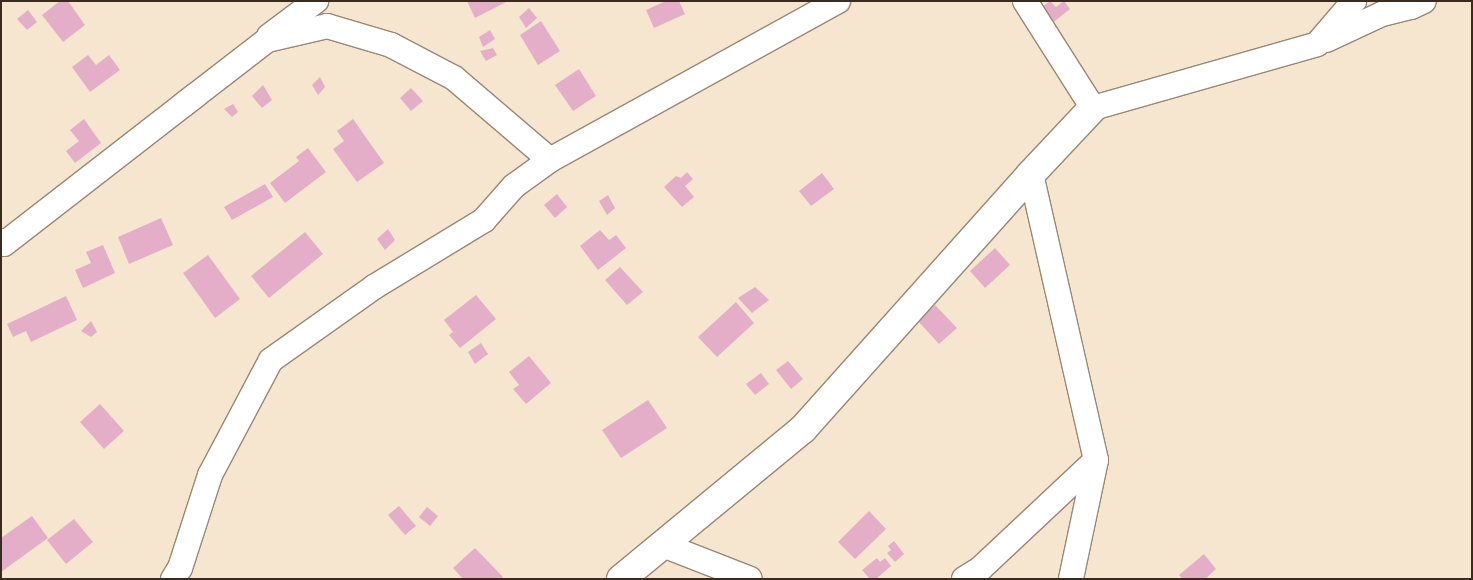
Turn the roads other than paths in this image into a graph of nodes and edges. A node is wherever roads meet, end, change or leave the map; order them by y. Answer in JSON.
{"nodes":[{"id":1,"x":316,"y":1,"type":"edge"},
{"id":2,"x":838,"y":1,"type":"edge"},
{"id":3,"x":1025,"y":1,"type":"edge"},
{"id":4,"x":1354,"y":1,"type":"edge"},
{"id":5,"x":1424,"y":1,"type":"edge"},
{"id":6,"x":1317,"y":44,"type":"junction"},
{"id":7,"x":183,"y":105,"type":"junction"},
{"id":8,"x":1093,"y":108,"type":"junction"},
{"id":9,"x":550,"y":160,"type":"junction"},
{"id":10,"x":1031,"y":174,"type":"junction"},
{"id":11,"x":1,"y":241,"type":"edge"},
{"id":12,"x":1096,"y":460,"type":"junction"},
{"id":13,"x":663,"y":545,"type":"junction"},
{"id":14,"x":173,"y":579,"type":"edge"},
{"id":15,"x":621,"y":579,"type":"edge"},
{"id":16,"x":750,"y":579,"type":"edge"},
{"id":17,"x":964,"y":579,"type":"edge"},
{"id":18,"x":1071,"y":579,"type":"edge"}],
"edges":[{"from":1,"to":7,"type":"street"},
{"from":2,"to":9,"type":"street"},
{"from":3,"to":8,"type":"street"},
{"from":4,"to":6,"type":"street"},
{"from":5,"to":6,"type":"street"},
{"from":6,"to":8,"type":"street"},
{"from":7,"to":9,"type":"street"},
{"from":7,"to":11,"type":"street"},
{"from":8,"to":10,"type":"street"},
{"from":9,"to":14,"type":"street"},
{"from":10,"to":12,"type":"street"},
{"from":10,"to":13,"type":"street"},
{"from":12,"to":17,"type":"street"},
{"from":12,"to":18,"type":"street"},
{"from":13,"to":15,"type":"street"},
{"from":13,"to":16,"type":"street"}]}
